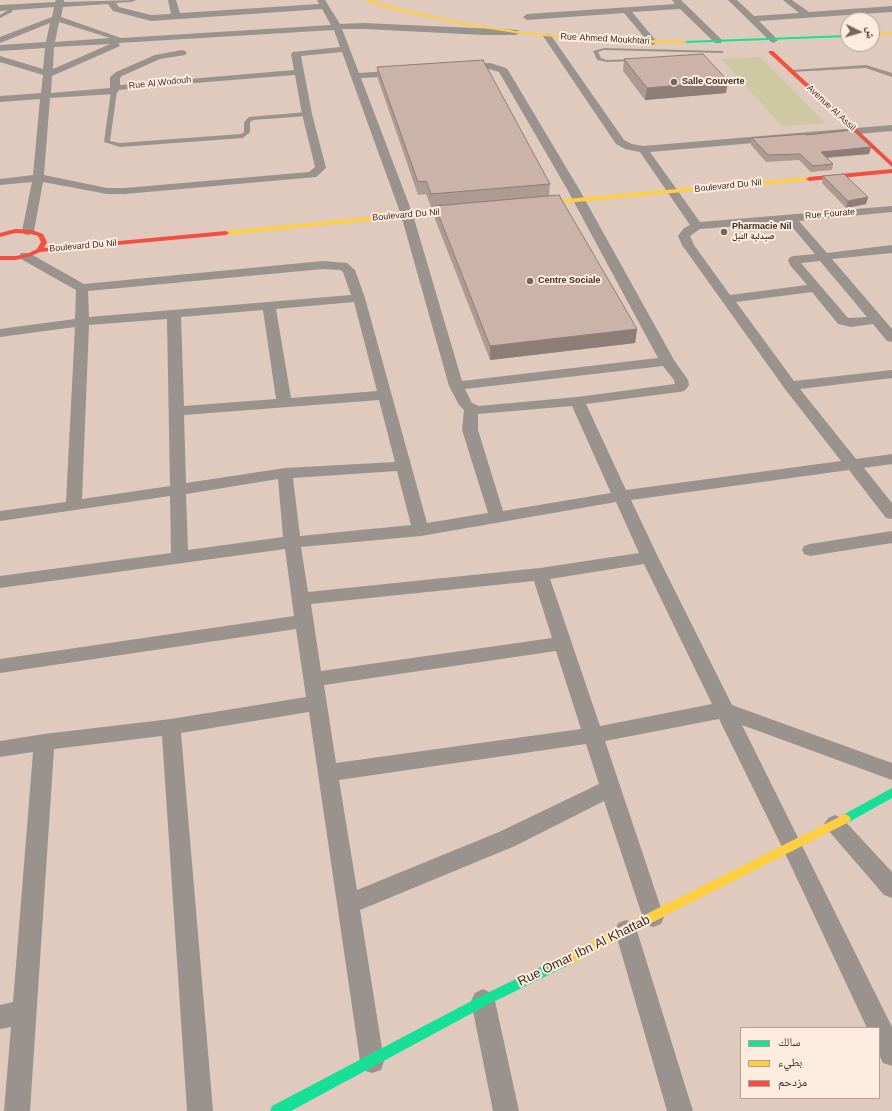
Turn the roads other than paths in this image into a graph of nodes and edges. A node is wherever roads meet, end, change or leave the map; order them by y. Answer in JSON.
{"nodes":[{"id":1,"x":132,"y":0,"type":"edge"},
{"id":2,"x":172,"y":0,"type":"edge"},
{"id":3,"x":366,"y":0,"type":"edge"},
{"id":4,"x":732,"y":0,"type":"edge"},
{"id":5,"x":787,"y":0,"type":"edge"},
{"id":6,"x":888,"y":0,"type":"edge"},
{"id":7,"x":59,"y":2,"type":"edge"},
{"id":8,"x":110,"y":2,"type":"junction"},
{"id":9,"x":323,"y":3,"type":"edge"},
{"id":10,"x":678,"y":3,"type":"edge"},
{"id":11,"x":892,"y":3,"type":"edge"},
{"id":12,"x":842,"y":4,"type":"dead end"},
{"id":13,"x":0,"y":8,"type":"edge"},
{"id":14,"x":12,"y":8,"type":"junction"},
{"id":15,"x":892,"y":9,"type":"edge"},
{"id":16,"x":626,"y":10,"type":"junction"},
{"id":17,"x":852,"y":12,"type":"joint"},
{"id":18,"x":840,"y":13,"type":"edge"},
{"id":19,"x":807,"y":15,"type":"junction"},
{"id":20,"x":0,"y":16,"type":"edge"},
{"id":21,"x":176,"y":16,"type":"junction"},
{"id":22,"x":527,"y":17,"type":"dead end"},
{"id":23,"x":56,"y":18,"type":"junction"},
{"id":24,"x":752,"y":19,"type":"junction"},
{"id":25,"x":337,"y":27,"type":"junction"},
{"id":26,"x":515,"y":32,"type":"junction"},
{"id":27,"x":892,"y":33,"type":"edge"},
{"id":28,"x":880,"y":34,"type":"edge"},
{"id":29,"x":547,"y":36,"type":"junction"},
{"id":30,"x":183,"y":37,"type":"junction"},
{"id":31,"x":840,"y":37,"type":"edge"},
{"id":32,"x":0,"y":40,"type":"edge"},
{"id":33,"x":774,"y":40,"type":"junction"},
{"id":34,"x":127,"y":41,"type":"junction"},
{"id":35,"x":635,"y":41,"type":"junction"},
{"id":36,"x":718,"y":41,"type":"junction"},
{"id":37,"x":734,"y":41,"type":"junction"},
{"id":38,"x":653,"y":42,"type":"junction"},
{"id":39,"x":50,"y":45,"type":"junction"},
{"id":40,"x":0,"y":48,"type":"edge"},
{"id":41,"x":346,"y":49,"type":"junction"},
{"id":42,"x":751,"y":49,"type":"dead end"},
{"id":43,"x":641,"y":50,"type":"junction"},
{"id":44,"x":781,"y":51,"type":"dead end"},
{"id":45,"x":722,"y":52,"type":"dead end"},
{"id":46,"x":644,"y":54,"type":"dead end"},
{"id":47,"x":0,"y":59,"type":"edge"},
{"id":48,"x":641,"y":60,"type":"edge"},
{"id":49,"x":450,"y":69,"type":"edge"},
{"id":50,"x":792,"y":71,"type":"junction"},
{"id":51,"x":299,"y":72,"type":"junction"},
{"id":52,"x":411,"y":72,"type":"edge"},
{"id":53,"x":48,"y":74,"type":"junction"},
{"id":54,"x":892,"y":75,"type":"edge"},
{"id":55,"x":355,"y":76,"type":"junction"},
{"id":56,"x":114,"y":90,"type":"junction"},
{"id":57,"x":46,"y":96,"type":"junction"},
{"id":58,"x":0,"y":99,"type":"edge"},
{"id":59,"x":307,"y":114,"type":"junction"},
{"id":60,"x":892,"y":128,"type":"edge"},
{"id":61,"x":856,"y":131,"type":"junction"},
{"id":62,"x":643,"y":149,"type":"junction"},
{"id":63,"x":874,"y":162,"type":"dead end"},
{"id":64,"x":890,"y":162,"type":"edge"},
{"id":65,"x":892,"y":171,"type":"edge"},
{"id":66,"x":38,"y":178,"type":"junction"},
{"id":67,"x":0,"y":182,"type":"edge"},
{"id":68,"x":574,"y":191,"type":"junction"},
{"id":69,"x":674,"y":192,"type":"junction"},
{"id":70,"x":524,"y":205,"type":"edge"},
{"id":71,"x":478,"y":209,"type":"edge"},
{"id":72,"x":892,"y":209,"type":"edge"},
{"id":73,"x":407,"y":215,"type":"junction"},
{"id":74,"x":791,"y":218,"type":"junction"},
{"id":75,"x":697,"y":226,"type":"junction"},
{"id":76,"x":28,"y":231,"type":"junction"},
{"id":77,"x":0,"y":235,"type":"edge"},
{"id":78,"x":892,"y":249,"type":"edge"},
{"id":79,"x":39,"y":250,"type":"junction"},
{"id":80,"x":25,"y":256,"type":"junction"},
{"id":81,"x":824,"y":257,"type":"junction"},
{"id":82,"x":2,"y":260,"type":"edge"},
{"id":83,"x":82,"y":288,"type":"junction"},
{"id":84,"x":817,"y":288,"type":"junction"},
{"id":85,"x":359,"y":298,"type":"junction"},
{"id":86,"x":726,"y":298,"type":"junction"},
{"id":87,"x":269,"y":307,"type":"junction"},
{"id":88,"x":174,"y":314,"type":"junction"},
{"id":89,"x":877,"y":320,"type":"junction"},
{"id":90,"x":82,"y":322,"type":"junction"},
{"id":91,"x":0,"y":333,"type":"edge"},
{"id":92,"x":892,"y":338,"type":"edge"},
{"id":93,"x":667,"y":361,"type":"junction"},
{"id":94,"x":892,"y":374,"type":"edge"},
{"id":95,"x":456,"y":386,"type":"junction"},
{"id":96,"x":790,"y":386,"type":"junction"},
{"id":97,"x":385,"y":395,"type":"junction"},
{"id":98,"x":576,"y":401,"type":"junction"},
{"id":99,"x":284,"y":402,"type":"junction"},
{"id":100,"x":471,"y":409,"type":"junction"},
{"id":101,"x":176,"y":411,"type":"junction"},
{"id":102,"x":892,"y":459,"type":"edge"},
{"id":103,"x":852,"y":464,"type":"junction"},
{"id":104,"x":404,"y":466,"type":"junction"},
{"id":105,"x":285,"y":473,"type":"junction"},
{"id":106,"x":177,"y":490,"type":"junction"},
{"id":107,"x":622,"y":496,"type":"junction"},
{"id":108,"x":74,"y":506,"type":"junction"},
{"id":109,"x":892,"y":514,"type":"edge"},
{"id":110,"x":0,"y":516,"type":"edge"},
{"id":111,"x":497,"y":517,"type":"junction"},
{"id":112,"x":421,"y":530,"type":"junction"},
{"id":113,"x":892,"y":537,"type":"edge"},
{"id":114,"x":292,"y":542,"type":"junction"},
{"id":115,"x":810,"y":550,"type":"dead end"},
{"id":116,"x":649,"y":557,"type":"junction"},
{"id":117,"x":180,"y":558,"type":"junction"},
{"id":118,"x":540,"y":574,"type":"junction"},
{"id":119,"x":0,"y":582,"type":"edge"},
{"id":120,"x":302,"y":599,"type":"junction"},
{"id":121,"x":305,"y":621,"type":"junction"},
{"id":122,"x":562,"y":643,"type":"junction"},
{"id":123,"x":0,"y":666,"type":"edge"},
{"id":124,"x":314,"y":679,"type":"junction"},
{"id":125,"x":318,"y":703,"type":"junction"},
{"id":126,"x":724,"y":710,"type":"junction"},
{"id":127,"x":171,"y":727,"type":"junction"},
{"id":128,"x":593,"y":735,"type":"junction"},
{"id":129,"x":44,"y":742,"type":"junction"},
{"id":130,"x":0,"y":749,"type":"edge"},
{"id":131,"x":892,"y":772,"type":"edge"},
{"id":132,"x":328,"y":773,"type":"junction"},
{"id":133,"x":610,"y":788,"type":"junction"},
{"id":134,"x":892,"y":793,"type":"edge"},
{"id":135,"x":835,"y":824,"type":"junction"},
{"id":136,"x":792,"y":845,"type":"junction"},
{"id":137,"x":892,"y":888,"type":"edge"},
{"id":138,"x":348,"y":904,"type":"junction"},
{"id":139,"x":653,"y":917,"type":"junction"},
{"id":140,"x":626,"y":931,"type":"junction"},
{"id":141,"x":483,"y":1001,"type":"junction"},
{"id":142,"x":25,"y":1012,"type":"junction"},
{"id":143,"x":0,"y":1016,"type":"edge"},
{"id":144,"x":879,"y":1027,"type":"edge"},
{"id":145,"x":880,"y":1029,"type":"edge"},
{"id":146,"x":892,"y":1054,"type":"edge"},
{"id":147,"x":372,"y":1061,"type":"junction"},
{"id":148,"x":17,"y":1111,"type":"edge"},
{"id":149,"x":200,"y":1111,"type":"edge"},
{"id":150,"x":277,"y":1111,"type":"edge"},
{"id":151,"x":506,"y":1111,"type":"edge"},
{"id":152,"x":680,"y":1111,"type":"edge"}],
"edges":[{"from":1,"to":8,"type":"street"},
{"from":2,"to":21,"type":"street"},
{"from":3,"to":26,"type":"street","name":"Rue Ahmed Moukhtari"},
{"from":4,"to":24,"type":"street"},
{"from":5,"to":19,"type":"street"},
{"from":6,"to":11,"type":"street"},
{"from":7,"to":8,"type":"street"},
{"from":7,"to":14,"type":"street"},
{"from":7,"to":23,"type":"street"},
{"from":8,"to":21,"type":"street"},
{"from":9,"to":21,"type":"street"},
{"from":9,"to":25,"type":"street"},
{"from":10,"to":16,"type":"street"},
{"from":10,"to":36,"type":"street"},
{"from":12,"to":17,"type":"street"},
{"from":13,"to":14,"type":"street"},
{"from":14,"to":20,"type":"lane"},
{"from":15,"to":17,"type":"street"},
{"from":16,"to":22,"type":"street"},
{"from":16,"to":38,"type":"street"},
{"from":18,"to":19,"type":"street"},
{"from":19,"to":24,"type":"street"},
{"from":23,"to":32,"type":"street"},
{"from":23,"to":34,"type":"street"},
{"from":23,"to":39,"type":"street"},
{"from":24,"to":33,"type":"street"},
{"from":25,"to":26,"type":"street"},
{"from":25,"to":30,"type":"street"},
{"from":25,"to":41,"type":"street"},
{"from":26,"to":29,"type":"street","name":"Rue Ahmed Moukhtari"},
{"from":27,"to":28,"type":"street"},
{"from":29,"to":35,"type":"street","name":"Rue Ahmed Moukhtari"},
{"from":29,"to":62,"type":"street"},
{"from":30,"to":34,"type":"street"},
{"from":30,"to":56,"type":"street"},
{"from":31,"to":33,"type":"street","name":"Rue Ahmed Moukhtari"},
{"from":33,"to":37,"type":"street","name":"Rue Ahmed Moukhtari"},
{"from":34,"to":39,"type":"street"},
{"from":34,"to":53,"type":"street"},
{"from":35,"to":38,"type":"street","name":"Rue Ahmed Moukhtari"},
{"from":35,"to":43,"type":"lane"},
{"from":36,"to":37,"type":"street","name":"Rue Ahmed Moukhtari"},
{"from":36,"to":38,"type":"street","name":"Rue Ahmed Moukhtari"},
{"from":37,"to":42,"type":"street"},
{"from":39,"to":40,"type":"street"},
{"from":39,"to":53,"type":"street"},
{"from":41,"to":51,"type":"street"},
{"from":41,"to":55,"type":"street"},
{"from":43,"to":45,"type":"lane"},
{"from":43,"to":46,"type":"lane"},
{"from":43,"to":48,"type":"lane"},
{"from":44,"to":50,"type":"street","name":"Avenue Al Assil"},
{"from":47,"to":53,"type":"street"},
{"from":49,"to":68,"type":"street"},
{"from":50,"to":54,"type":"lane"},
{"from":50,"to":61,"type":"street","name":"Avenue Al Assil"},
{"from":51,"to":56,"type":"street","name":"Rue Al Wodouh"},
{"from":51,"to":59,"type":"street"},
{"from":52,"to":55,"type":"street"},
{"from":53,"to":57,"type":"street"},
{"from":55,"to":73,"type":"street"},
{"from":56,"to":57,"type":"street","name":"Rue Al Wodouh"},
{"from":56,"to":59,"type":"lane"},
{"from":57,"to":58,"type":"street","name":"Rue Al Wodouh"},
{"from":57,"to":66,"type":"street"},
{"from":59,"to":66,"type":"street"},
{"from":60,"to":61,"type":"street"},
{"from":61,"to":62,"type":"street"},
{"from":61,"to":64,"type":"street","name":"Avenue Al Assil"},
{"from":62,"to":69,"type":"street"},
{"from":63,"to":64,"type":"street"},
{"from":65,"to":69,"type":"street","name":"Boulevard Du Nil"},
{"from":66,"to":67,"type":"street"},
{"from":66,"to":76,"type":"street"},
{"from":68,"to":69,"type":"street","name":"Boulevard Du Nil"},
{"from":68,"to":70,"type":"street","name":"Boulevard Du Nil"},
{"from":68,"to":93,"type":"street"},
{"from":69,"to":75,"type":"street"},
{"from":71,"to":73,"type":"street","name":"Boulevard Du Nil"},
{"from":72,"to":74,"type":"street","name":"Rue Fourate"},
{"from":73,"to":79,"type":"street","name":"Boulevard Du Nil"},
{"from":73,"to":95,"type":"street"},
{"from":74,"to":75,"type":"street","name":"Rue Fourate"},
{"from":74,"to":81,"type":"street"},
{"from":75,"to":86,"type":"street"},
{"from":76,"to":77,"type":"street"},
{"from":76,"to":79,"type":"street"},
{"from":78,"to":81,"type":"street"},
{"from":79,"to":80,"type":"street","name":"Boulevard Du Nil"},
{"from":80,"to":82,"type":"street","name":"Boulevard Du Nil"},
{"from":80,"to":83,"type":"street"},
{"from":81,"to":84,"type":"street"},
{"from":81,"to":89,"type":"street"},
{"from":83,"to":85,"type":"street"},
{"from":83,"to":90,"type":"street"},
{"from":84,"to":86,"type":"street"},
{"from":84,"to":89,"type":"street"},
{"from":85,"to":87,"type":"street"},
{"from":85,"to":97,"type":"street"},
{"from":86,"to":96,"type":"street"},
{"from":87,"to":88,"type":"street"},
{"from":87,"to":99,"type":"street"},
{"from":88,"to":90,"type":"street"},
{"from":88,"to":101,"type":"street"},
{"from":89,"to":92,"type":"street"},
{"from":90,"to":91,"type":"street"},
{"from":90,"to":108,"type":"street"},
{"from":93,"to":95,"type":"street"},
{"from":93,"to":98,"type":"street"},
{"from":94,"to":96,"type":"street"},
{"from":95,"to":100,"type":"street"},
{"from":96,"to":103,"type":"street"},
{"from":97,"to":99,"type":"street"},
{"from":97,"to":104,"type":"street"},
{"from":98,"to":100,"type":"street"},
{"from":98,"to":107,"type":"street"},
{"from":99,"to":101,"type":"street"},
{"from":100,"to":111,"type":"street"},
{"from":101,"to":106,"type":"street"},
{"from":102,"to":103,"type":"street"},
{"from":103,"to":107,"type":"street"},
{"from":103,"to":109,"type":"street"},
{"from":104,"to":105,"type":"street"},
{"from":104,"to":112,"type":"street"},
{"from":105,"to":106,"type":"street"},
{"from":105,"to":114,"type":"street"},
{"from":106,"to":108,"type":"street"},
{"from":106,"to":117,"type":"street"},
{"from":107,"to":111,"type":"street"},
{"from":107,"to":116,"type":"street"},
{"from":108,"to":110,"type":"street"},
{"from":111,"to":112,"type":"street"},
{"from":112,"to":114,"type":"street"},
{"from":113,"to":115,"type":"street"},
{"from":114,"to":117,"type":"street"},
{"from":114,"to":120,"type":"street"},
{"from":116,"to":118,"type":"street"},
{"from":116,"to":126,"type":"street"},
{"from":117,"to":119,"type":"street"},
{"from":118,"to":120,"type":"street"},
{"from":118,"to":122,"type":"street"},
{"from":120,"to":121,"type":"street"},
{"from":121,"to":123,"type":"street"},
{"from":121,"to":124,"type":"street"},
{"from":122,"to":124,"type":"street"},
{"from":122,"to":128,"type":"street"},
{"from":124,"to":125,"type":"street"},
{"from":125,"to":127,"type":"street"},
{"from":125,"to":132,"type":"street"},
{"from":126,"to":128,"type":"street"},
{"from":126,"to":131,"type":"street"},
{"from":126,"to":136,"type":"street"},
{"from":127,"to":129,"type":"street"},
{"from":127,"to":149,"type":"street"},
{"from":128,"to":132,"type":"street"},
{"from":128,"to":133,"type":"street"},
{"from":129,"to":130,"type":"street"},
{"from":129,"to":142,"type":"street"},
{"from":132,"to":138,"type":"street"},
{"from":133,"to":138,"type":"street"},
{"from":133,"to":139,"type":"street"},
{"from":134,"to":135,"type":"street","name":"Rue Omar Ibn Al Khattab"},
{"from":135,"to":136,"type":"street","name":"Rue Omar Ibn Al Khattab"},
{"from":135,"to":137,"type":"street"},
{"from":136,"to":139,"type":"street","name":"Rue Omar Ibn Al Khattab"},
{"from":136,"to":144,"type":"street"},
{"from":138,"to":147,"type":"street"},
{"from":139,"to":140,"type":"street","name":"Rue Omar Ibn Al Khattab"},
{"from":140,"to":141,"type":"street","name":"Rue Omar Ibn Al Khattab"},
{"from":140,"to":152,"type":"street"},
{"from":141,"to":147,"type":"street","name":"Rue Omar Ibn Al Khattab"},
{"from":141,"to":151,"type":"street"},
{"from":142,"to":143,"type":"street"},
{"from":142,"to":148,"type":"street"},
{"from":145,"to":146,"type":"street"},
{"from":147,"to":150,"type":"street","name":"Rue Omar Ibn Al Khattab"}]}
